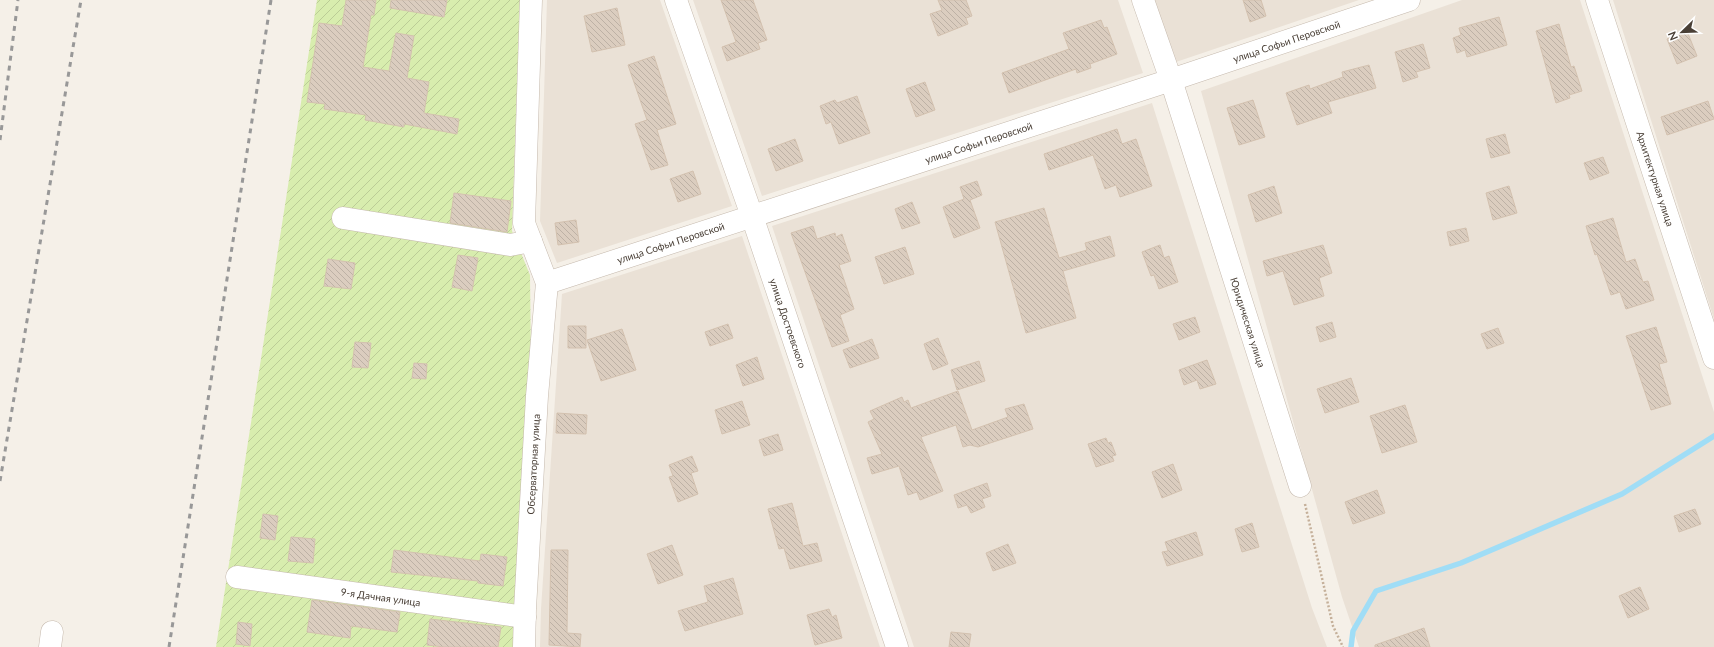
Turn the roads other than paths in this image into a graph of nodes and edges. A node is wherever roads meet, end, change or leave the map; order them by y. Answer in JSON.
{"nodes":[{"id":1,"x":531,"y":0,"type":"edge"},
{"id":2,"x":676,"y":0,"type":"edge"},
{"id":3,"x":1143,"y":0,"type":"edge"},
{"id":4,"x":1409,"y":0,"type":"edge"},
{"id":5,"x":1597,"y":0,"type":"edge"},
{"id":6,"x":1171,"y":80,"type":"junction"},
{"id":7,"x":752,"y":216,"type":"junction"},
{"id":8,"x":342,"y":218,"type":"dead end"},
{"id":9,"x":531,"y":241,"type":"junction"},
{"id":10,"x":547,"y":283,"type":"junction"},
{"id":11,"x":1714,"y":358,"type":"edge"},
{"id":12,"x":1300,"y":486,"type":"road end"},
{"id":13,"x":237,"y":577,"type":"dead end"},
{"id":14,"x":525,"y":617,"type":"junction"},
{"id":15,"x":524,"y":647,"type":"edge"},
{"id":16,"x":897,"y":647,"type":"edge"}],
"edges":[{"from":1,"to":9,"type":"street"},
{"from":2,"to":7,"type":"street","name":"улица Достоевского"},
{"from":3,"to":6,"type":"street","name":"Юридическая улица"},
{"from":4,"to":6,"type":"street","name":"улица Софьи Перовской"},
{"from":5,"to":11,"type":"street","name":"Архитектурная улица"},
{"from":6,"to":7,"type":"street","name":"улица Софьи Перовской"},
{"from":6,"to":12,"type":"street","name":"Юридическая улица"},
{"from":7,"to":10,"type":"street","name":"улица Софьи Перовской"},
{"from":7,"to":16,"type":"street","name":"улица Достоевского"},
{"from":8,"to":9,"type":"street"},
{"from":9,"to":10,"type":"street"},
{"from":10,"to":14,"type":"street","name":"Обсерваторная улица"},
{"from":13,"to":14,"type":"street","name":"9-я Дачная улица"},
{"from":14,"to":15,"type":"street","name":"Обсерваторная улица"}]}
